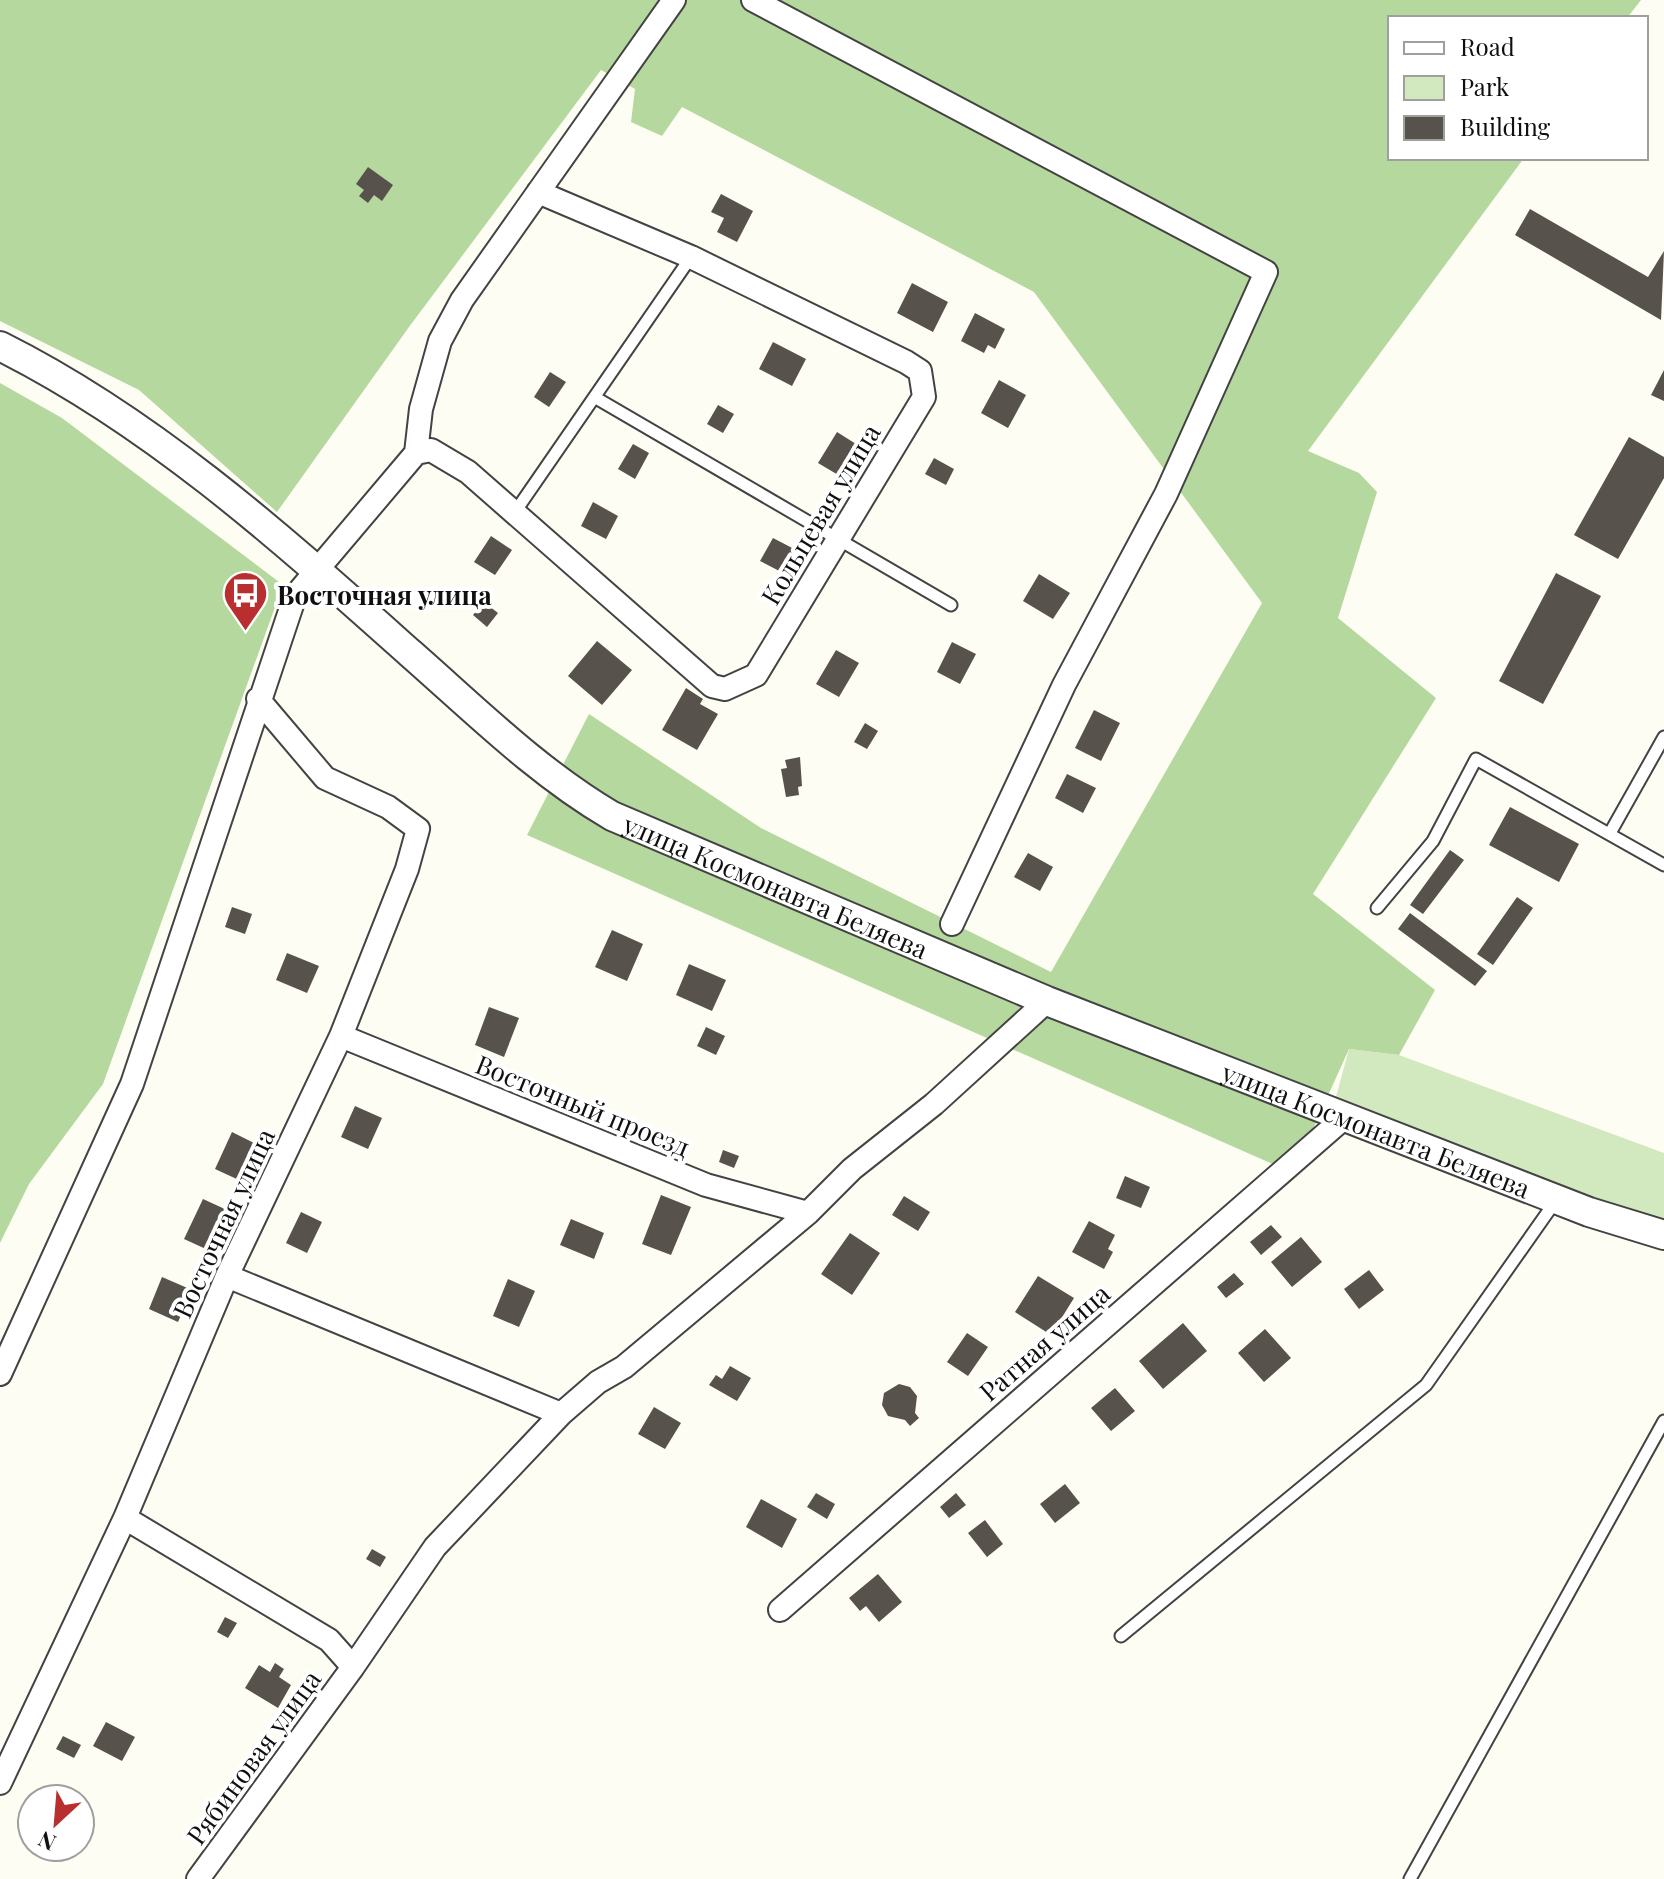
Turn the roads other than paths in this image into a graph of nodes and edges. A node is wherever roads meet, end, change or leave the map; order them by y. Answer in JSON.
{"nodes":[{"id":1,"x":674,"y":0,"type":"edge"},
{"id":2,"x":753,"y":0,"type":"edge"},
{"id":3,"x":538,"y":192,"type":"junction"},
{"id":4,"x":691,"y":257,"type":"junction"},
{"id":5,"x":0,"y":346,"type":"edge"},
{"id":6,"x":596,"y":398,"type":"junction"},
{"id":7,"x":416,"y":453,"type":"junction"},
{"id":8,"x":515,"y":512,"type":"junction"},
{"id":9,"x":839,"y":537,"type":"junction"},
{"id":10,"x":318,"y":571,"type":"junction"},
{"id":11,"x":951,"y":605,"type":"dead end"},
{"id":12,"x":258,"y":699,"type":"junction"},
{"id":13,"x":1664,"y":737,"type":"edge"},
{"id":14,"x":1610,"y":833,"type":"junction"},
{"id":15,"x":1664,"y":865,"type":"edge"},
{"id":16,"x":1377,"y":908,"type":"dead end"},
{"id":17,"x":952,"y":924,"type":"dead end"},
{"id":18,"x":1047,"y":1001,"type":"junction"},
{"id":19,"x":341,"y":1036,"type":"junction"},
{"id":20,"x":1345,"y":1117,"type":"junction"},
{"id":21,"x":1557,"y":1199,"type":"junction"},
{"id":22,"x":808,"y":1213,"type":"junction"},
{"id":23,"x":1664,"y":1235,"type":"edge"},
{"id":24,"x":227,"y":1276,"type":"junction"},
{"id":25,"x":0,"y":1374,"type":"edge"},
{"id":26,"x":561,"y":1414,"type":"junction"},
{"id":27,"x":1664,"y":1421,"type":"edge"},
{"id":28,"x":125,"y":1518,"type":"junction"},
{"id":29,"x":780,"y":1610,"type":"dead end"},
{"id":30,"x":1121,"y":1636,"type":"dead end"},
{"id":31,"x":353,"y":1667,"type":"junction"},
{"id":32,"x":0,"y":1783,"type":"edge"},
{"id":33,"x":198,"y":1879,"type":"edge"},
{"id":34,"x":1410,"y":1879,"type":"edge"}],
"edges":[{"from":1,"to":3,"type":"street"},
{"from":2,"to":17,"type":"street"},
{"from":3,"to":4,"type":"street","name":"Кольцевая улица"},
{"from":3,"to":7,"type":"street"},
{"from":4,"to":6,"type":"lane"},
{"from":4,"to":9,"type":"street","name":"Кольцевая улица"},
{"from":5,"to":10,"type":"street","name":"улица Космонавта Беляева"},
{"from":6,"to":8,"type":"lane"},
{"from":6,"to":9,"type":"lane"},
{"from":7,"to":8,"type":"street","name":"Кольцевая улица"},
{"from":7,"to":10,"type":"street"},
{"from":8,"to":9,"type":"street","name":"Кольцевая улица"},
{"from":9,"to":11,"type":"lane"},
{"from":10,"to":12,"type":"street"},
{"from":10,"to":18,"type":"street","name":"улица Космонавта Беляева"},
{"from":12,"to":19,"type":"street","name":"Восточная улица"},
{"from":12,"to":25,"type":"street"},
{"from":13,"to":14,"type":"lane"},
{"from":14,"to":15,"type":"lane"},
{"from":14,"to":16,"type":"lane"},
{"from":18,"to":20,"type":"street","name":"улица Космонавта Беляева"},
{"from":18,"to":22,"type":"street","name":"Рябиновая улица"},
{"from":19,"to":22,"type":"street","name":"Восточный проезд"},
{"from":19,"to":24,"type":"street","name":"Восточная улица"},
{"from":20,"to":21,"type":"street","name":"улица Космонавта Беляева"},
{"from":20,"to":29,"type":"street","name":"Ратная улица"},
{"from":21,"to":23,"type":"street","name":"улица Космонавта Беляева"},
{"from":21,"to":30,"type":"lane"},
{"from":22,"to":26,"type":"street","name":"Рябиновая улица"},
{"from":24,"to":26,"type":"street"},
{"from":24,"to":28,"type":"street","name":"Восточная улица"},
{"from":26,"to":31,"type":"street","name":"Рябиновая улица"},
{"from":27,"to":34,"type":"lane"},
{"from":28,"to":31,"type":"street"},
{"from":28,"to":32,"type":"street","name":"Восточная улица"},
{"from":31,"to":33,"type":"street","name":"Рябиновая улица"}]}
